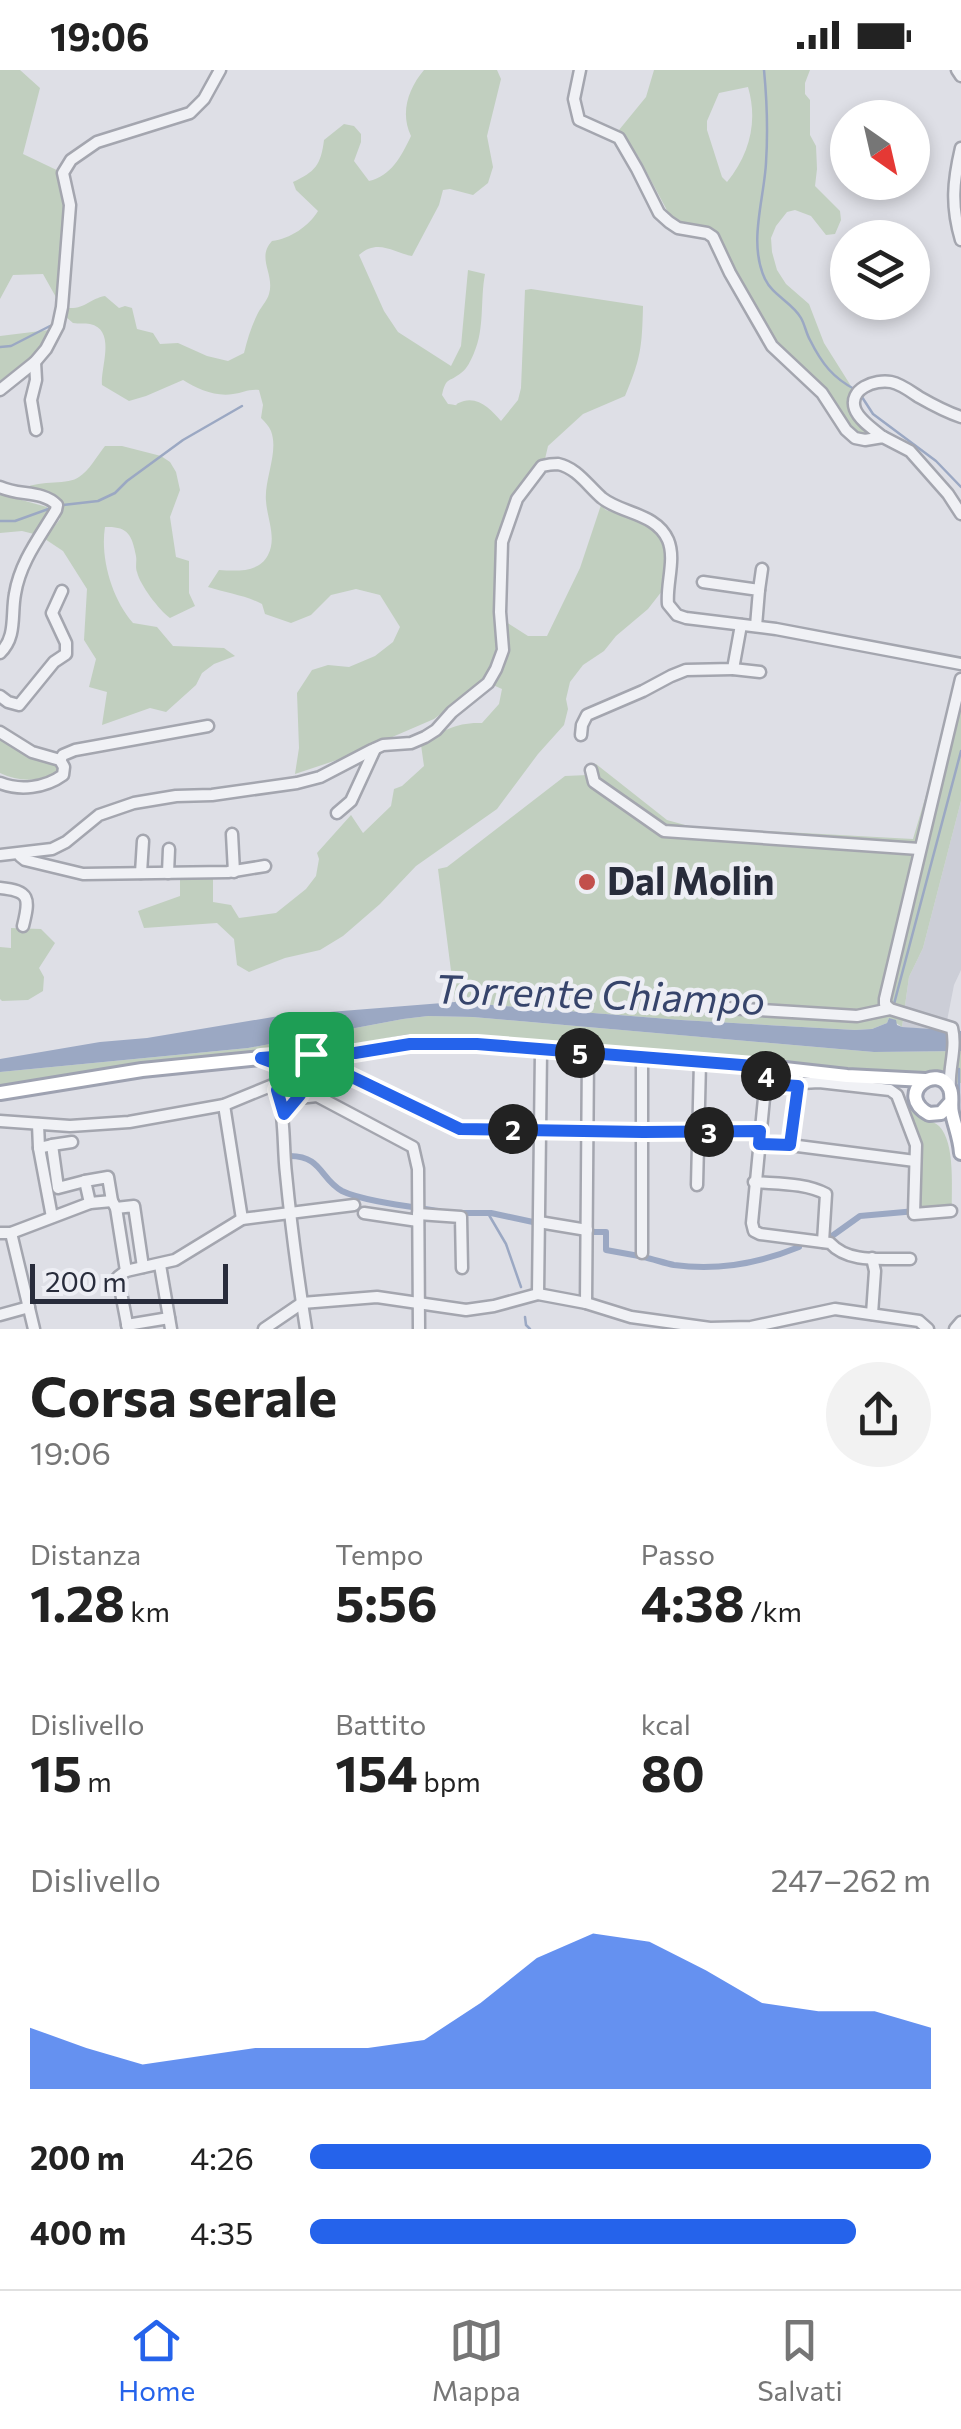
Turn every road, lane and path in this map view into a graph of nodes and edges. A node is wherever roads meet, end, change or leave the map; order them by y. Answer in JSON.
{"nodes":[{"id":1,"x":220,"y":70,"type":"edge"},
{"id":2,"x":580,"y":70,"type":"edge"},
{"id":3,"x":956,"y":70,"type":"edge"},
{"id":4,"x":961,"y":76,"type":"edge"},
{"id":5,"x":961,"y":148,"type":"edge"},
{"id":6,"x":961,"y":240,"type":"edge"},
{"id":7,"x":35,"y":362,"type":"junction"},
{"id":8,"x":0,"y":390,"type":"edge"},
{"id":9,"x":961,"y":417,"type":"edge"},
{"id":10,"x":36,"y":430,"type":"dead end"},
{"id":11,"x":883,"y":437,"type":"junction"},
{"id":12,"x":0,"y":487,"type":"edge"},
{"id":13,"x":961,"y":514,"type":"edge"},
{"id":14,"x":762,"y":569,"type":"dead end"},
{"id":15,"x":703,"y":582,"type":"dead end"},
{"id":16,"x":759,"y":590,"type":"junction"},
{"id":17,"x":62,"y":591,"type":"dead end"},
{"id":18,"x":741,"y":624,"type":"junction"},
{"id":19,"x":756,"y":626,"type":"junction"},
{"id":20,"x":0,"y":653,"type":"edge"},
{"id":21,"x":961,"y":664,"type":"edge"},
{"id":22,"x":733,"y":669,"type":"junction"},
{"id":23,"x":760,"y":672,"type":"dead end"},
{"id":24,"x":961,"y":679,"type":"edge"},
{"id":25,"x":0,"y":696,"type":"edge"},
{"id":26,"x":208,"y":726,"type":"dead end"},
{"id":27,"x":0,"y":732,"type":"edge"},
{"id":28,"x":581,"y":735,"type":"dead end"},
{"id":29,"x":375,"y":748,"type":"junction"},
{"id":30,"x":60,"y":760,"type":"junction"},
{"id":31,"x":590,"y":770,"type":"dead end"},
{"id":32,"x":0,"y":782,"type":"edge"},
{"id":33,"x":337,"y":813,"type":"dead end"},
{"id":34,"x":232,"y":834,"type":"dead end"},
{"id":35,"x":142,"y":841,"type":"dead end"},
{"id":36,"x":919,"y":848,"type":"junction"},
{"id":37,"x":169,"y":849,"type":"dead end"},
{"id":38,"x":18,"y":854,"type":"junction"},
{"id":39,"x":0,"y":855,"type":"edge"},
{"id":40,"x":265,"y":866,"type":"dead end"},
{"id":41,"x":234,"y":872,"type":"junction"},
{"id":42,"x":142,"y":873,"type":"junction"},
{"id":43,"x":168,"y":873,"type":"junction"},
{"id":44,"x":0,"y":888,"type":"edge"},
{"id":45,"x":23,"y":926,"type":"dead end"},
{"id":46,"x":887,"y":1004,"type":"junction"},
{"id":47,"x":657,"y":1006,"type":"dead end"},
{"id":48,"x":956,"y":1028,"type":"edge"},
{"id":49,"x":541,"y":1050,"type":"junction"},
{"id":50,"x":588,"y":1054,"type":"junction"},
{"id":51,"x":261,"y":1058,"type":"junction"},
{"id":52,"x":642,"y":1058,"type":"junction"},
{"id":53,"x":700,"y":1062,"type":"junction"},
{"id":54,"x":952,"y":1064,"type":"junction"},
{"id":55,"x":345,"y":1065,"type":"junction"},
{"id":56,"x":767,"y":1067,"type":"junction"},
{"id":57,"x":929,"y":1079,"type":"junction"},
{"id":58,"x":892,"y":1080,"type":"junction"},
{"id":59,"x":766,"y":1084,"type":"junction"},
{"id":60,"x":798,"y":1086,"type":"junction"},
{"id":61,"x":288,"y":1090,"type":"junction"},
{"id":62,"x":0,"y":1093,"type":"edge"},
{"id":63,"x":951,"y":1097,"type":"junction"},
{"id":64,"x":916,"y":1103,"type":"junction"},
{"id":65,"x":224,"y":1106,"type":"junction"},
{"id":66,"x":0,"y":1108,"type":"edge"},
{"id":67,"x":933,"y":1115,"type":"junction"},
{"id":68,"x":0,"y":1121,"type":"edge"},
{"id":69,"x":19,"y":1122,"type":"junction"},
{"id":70,"x":38,"y":1124,"type":"junction"},
{"id":71,"x":958,"y":1127,"type":"edge"},
{"id":72,"x":540,"y":1130,"type":"junction"},
{"id":73,"x":588,"y":1130,"type":"junction"},
{"id":74,"x":760,"y":1131,"type":"junction"},
{"id":75,"x":643,"y":1132,"type":"junction"},
{"id":76,"x":698,"y":1132,"type":"junction"},
{"id":77,"x":72,"y":1142,"type":"dead end"},
{"id":78,"x":759,"y":1144,"type":"junction"},
{"id":79,"x":790,"y":1145,"type":"junction"},
{"id":80,"x":52,"y":1146,"type":"junction"},
{"id":81,"x":39,"y":1148,"type":"junction"},
{"id":82,"x":961,"y":1152,"type":"edge"},
{"id":83,"x":915,"y":1160,"type":"junction"},
{"id":84,"x":86,"y":1181,"type":"junction"},
{"id":85,"x":754,"y":1182,"type":"junction"},
{"id":86,"x":697,"y":1185,"type":"dead end"},
{"id":87,"x":90,"y":1203,"type":"junction"},
{"id":88,"x":114,"y":1204,"type":"junction"},
{"id":89,"x":354,"y":1205,"type":"dead end"},
{"id":90,"x":951,"y":1211,"type":"dead end"},
{"id":91,"x":290,"y":1213,"type":"junction"},
{"id":92,"x":364,"y":1213,"type":"dead end"},
{"id":93,"x":52,"y":1217,"type":"junction"},
{"id":94,"x":418,"y":1217,"type":"junction"},
{"id":95,"x":242,"y":1219,"type":"junction"},
{"id":96,"x":539,"y":1222,"type":"junction"},
{"id":97,"x":587,"y":1230,"type":"junction"},
{"id":98,"x":5,"y":1233,"type":"edge"},
{"id":99,"x":822,"y":1242,"type":"junction"},
{"id":100,"x":642,"y":1253,"type":"dead end"},
{"id":101,"x":872,"y":1258,"type":"junction"},
{"id":102,"x":910,"y":1259,"type":"dead end"},
{"id":103,"x":160,"y":1264,"type":"junction"},
{"id":104,"x":143,"y":1267,"type":"junction"},
{"id":105,"x":462,"y":1268,"type":"dead end"},
{"id":106,"x":126,"y":1270,"type":"junction"},
{"id":107,"x":538,"y":1294,"type":"junction"},
{"id":108,"x":417,"y":1302,"type":"junction"},
{"id":109,"x":302,"y":1303,"type":"junction"},
{"id":110,"x":586,"y":1303,"type":"junction"},
{"id":111,"x":29,"y":1307,"type":"junction"},
{"id":112,"x":868,"y":1314,"type":"junction"},
{"id":113,"x":0,"y":1315,"type":"edge"},
{"id":114,"x":961,"y":1322,"type":"edge"},
{"id":115,"x":170,"y":1323,"type":"edge"},
{"id":116,"x":633,"y":1323,"type":"edge"},
{"id":117,"x":128,"y":1327,"type":"edge"},
{"id":118,"x":34,"y":1329,"type":"edge"},
{"id":119,"x":264,"y":1329,"type":"edge"},
{"id":120,"x":306,"y":1329,"type":"edge"},
{"id":121,"x":419,"y":1329,"type":"edge"},
{"id":122,"x":869,"y":1329,"type":"edge"},
{"id":123,"x":928,"y":1329,"type":"edge"},
{"id":124,"x":955,"y":1329,"type":"edge"}],
"edges":[{"from":1,"to":7,"type":"street"},
{"from":2,"to":11,"type":"street"},
{"from":3,"to":4,"type":"street"},
{"from":5,"to":6,"type":"street"},
{"from":7,"to":8,"type":"street"},
{"from":7,"to":10,"type":"street"},
{"from":9,"to":11,"type":"street"},
{"from":11,"to":13,"type":"street"},
{"from":12,"to":20,"type":"street"},
{"from":14,"to":16,"type":"street"},
{"from":15,"to":16,"type":"street"},
{"from":16,"to":19,"type":"street"},
{"from":17,"to":25,"type":"street"},
{"from":18,"to":19,"type":"street"},
{"from":18,"to":22,"type":"street"},
{"from":18,"to":29,"type":"street"},
{"from":19,"to":21,"type":"street"},
{"from":22,"to":23,"type":"street"},
{"from":22,"to":28,"type":"street"},
{"from":24,"to":36,"type":"street"},
{"from":26,"to":30,"type":"street"},
{"from":27,"to":30,"type":"street"},
{"from":29,"to":33,"type":"street"},
{"from":29,"to":38,"type":"street"},
{"from":30,"to":32,"type":"street"},
{"from":31,"to":36,"type":"street"},
{"from":34,"to":41,"type":"street"},
{"from":35,"to":42,"type":"street"},
{"from":36,"to":46,"type":"street"},
{"from":37,"to":43,"type":"street"},
{"from":38,"to":39,"type":"street"},
{"from":38,"to":42,"type":"street"},
{"from":40,"to":41,"type":"street"},
{"from":41,"to":43,"type":"street"},
{"from":42,"to":43,"type":"street"},
{"from":44,"to":45,"type":"street"},
{"from":46,"to":47,"type":"street"},
{"from":46,"to":48,"type":"street"},
{"from":48,"to":54,"type":"street"},
{"from":49,"to":50,"type":"main road"},
{"from":49,"to":55,"type":"main road"},
{"from":49,"to":72,"type":"street"},
{"from":50,"to":52,"type":"main road"},
{"from":50,"to":73,"type":"street"},
{"from":51,"to":55,"type":"main road"},
{"from":51,"to":61,"type":"street"},
{"from":51,"to":62,"type":"main road"},
{"from":52,"to":53,"type":"main road"},
{"from":52,"to":75,"type":"street"},
{"from":53,"to":56,"type":"main road"},
{"from":53,"to":76,"type":"street"},
{"from":54,"to":57,"type":"street"},
{"from":54,"to":63,"type":"street"},
{"from":55,"to":61,"type":"street"},
{"from":55,"to":72,"type":"street"},
{"from":56,"to":58,"type":"main road"},
{"from":56,"to":59,"type":"street"},
{"from":57,"to":58,"type":"main road"},
{"from":57,"to":63,"type":"main road"},
{"from":57,"to":64,"type":"main road"},
{"from":58,"to":64,"type":"main road"},
{"from":59,"to":60,"type":"street"},
{"from":59,"to":74,"type":"street"},
{"from":60,"to":79,"type":"street"},
{"from":60,"to":83,"type":"street"},
{"from":61,"to":65,"type":"street"},
{"from":61,"to":91,"type":"street"},
{"from":61,"to":94,"type":"street"},
{"from":63,"to":67,"type":"main road"},
{"from":63,"to":71,"type":"main road"},
{"from":64,"to":67,"type":"main road"},
{"from":65,"to":70,"type":"street"},
{"from":65,"to":95,"type":"street"},
{"from":66,"to":69,"type":"street"},
{"from":67,"to":71,"type":"main road"},
{"from":68,"to":69,"type":"street"},
{"from":69,"to":70,"type":"street"},
{"from":70,"to":81,"type":"street"},
{"from":71,"to":82,"type":"main road"},
{"from":72,"to":73,"type":"street"},
{"from":72,"to":96,"type":"street"},
{"from":73,"to":75,"type":"street"},
{"from":73,"to":97,"type":"street"},
{"from":74,"to":76,"type":"street"},
{"from":74,"to":78,"type":"street"},
{"from":75,"to":76,"type":"street"},
{"from":75,"to":100,"type":"street"},
{"from":76,"to":86,"type":"street"},
{"from":77,"to":80,"type":"street"},
{"from":78,"to":79,"type":"street"},
{"from":78,"to":85,"type":"street"},
{"from":79,"to":83,"type":"street"},
{"from":80,"to":81,"type":"street"},
{"from":80,"to":84,"type":"street"},
{"from":81,"to":93,"type":"street"},
{"from":83,"to":90,"type":"street"},
{"from":84,"to":87,"type":"street"},
{"from":84,"to":88,"type":"street"},
{"from":85,"to":99,"type":"street"},
{"from":85,"to":99,"type":"street"},
{"from":87,"to":88,"type":"street"},
{"from":87,"to":93,"type":"street"},
{"from":88,"to":104,"type":"street"},
{"from":88,"to":106,"type":"street"},
{"from":89,"to":91,"type":"street"},
{"from":91,"to":95,"type":"street"},
{"from":91,"to":109,"type":"street"},
{"from":92,"to":94,"type":"street"},
{"from":93,"to":98,"type":"street"},
{"from":94,"to":105,"type":"street"},
{"from":94,"to":108,"type":"street"},
{"from":95,"to":103,"type":"street"},
{"from":96,"to":97,"type":"street"},
{"from":96,"to":107,"type":"street"},
{"from":97,"to":110,"type":"street"},
{"from":98,"to":111,"type":"street"},
{"from":99,"to":101,"type":"street"},
{"from":101,"to":102,"type":"street"},
{"from":101,"to":112,"type":"street"},
{"from":103,"to":104,"type":"street"},
{"from":103,"to":115,"type":"street"},
{"from":104,"to":106,"type":"street"},
{"from":106,"to":117,"type":"street"},
{"from":107,"to":108,"type":"street"},
{"from":107,"to":110,"type":"street"},
{"from":108,"to":109,"type":"street"},
{"from":108,"to":121,"type":"street"},
{"from":109,"to":119,"type":"street"},
{"from":109,"to":120,"type":"street"},
{"from":110,"to":116,"type":"street"},
{"from":111,"to":113,"type":"street"},
{"from":111,"to":118,"type":"street"},
{"from":112,"to":116,"type":"street"},
{"from":112,"to":122,"type":"street"},
{"from":112,"to":123,"type":"street"},
{"from":114,"to":124,"type":"street"},
{"from":115,"to":117,"type":"street"}]}
